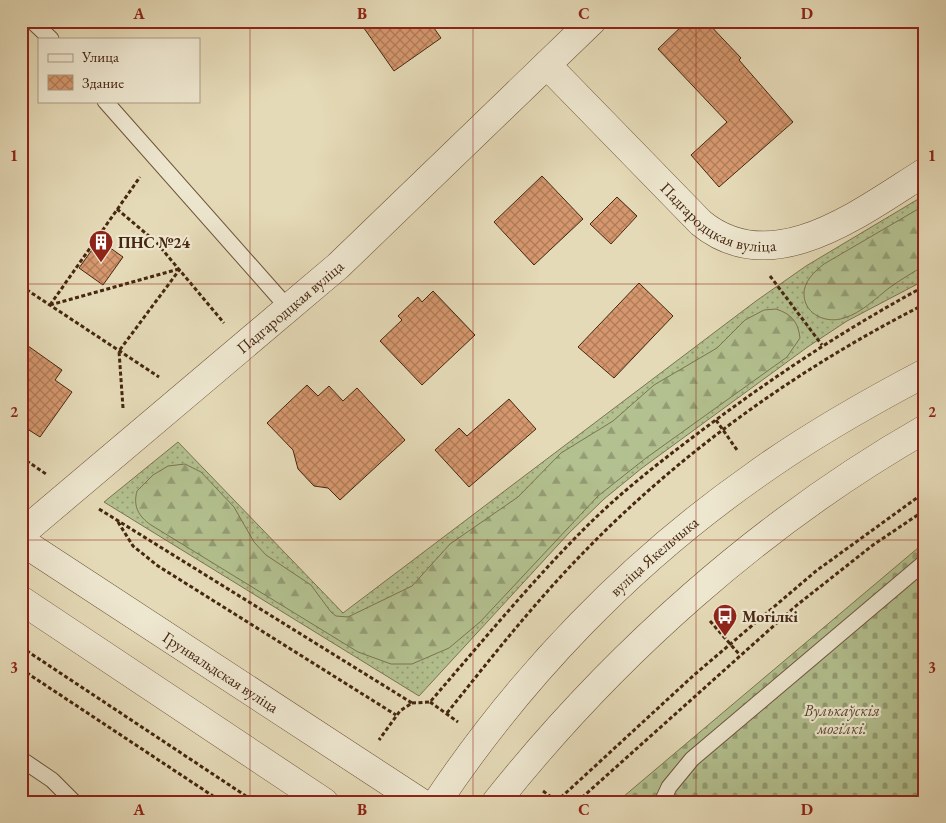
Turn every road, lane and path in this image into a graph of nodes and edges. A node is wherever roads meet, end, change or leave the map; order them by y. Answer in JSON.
{"nodes":[{"id":1,"x":32,"y":21,"type":"edge"},
{"id":2,"x":592,"y":21,"type":"edge"},
{"id":3,"x":50,"y":38,"type":"edge"},
{"id":4,"x":547,"y":65,"type":"junction"},
{"id":5,"x":106,"y":102,"type":"edge"},
{"id":6,"x":143,"y":172,"type":"dead end"},
{"id":7,"x":925,"y":172,"type":"edge"},
{"id":8,"x":117,"y":209,"type":"junction"},
{"id":9,"x":748,"y":245,"type":"junction"},
{"id":10,"x":180,"y":269,"type":"junction"},
{"id":11,"x":21,"y":286,"type":"edge"},
{"id":12,"x":925,"y":286,"type":"edge"},
{"id":13,"x":925,"y":304,"type":"edge"},
{"id":14,"x":50,"y":305,"type":"junction"},
{"id":15,"x":288,"y":309,"type":"junction"},
{"id":16,"x":227,"y":326,"type":"dead end"},
{"id":17,"x":822,"y":345,"type":"junction"},
{"id":18,"x":119,"y":351,"type":"junction"},
{"id":19,"x":925,"y":373,"type":"edge"},
{"id":20,"x":156,"y":385,"type":"dead end"},
{"id":21,"x":130,"y":407,"type":"dead end"},
{"id":22,"x":716,"y":420,"type":"junction"},
{"id":23,"x":925,"y":429,"type":"edge"},
{"id":24,"x":724,"y":430,"type":"junction"},
{"id":25,"x":21,"y":457,"type":"edge"},
{"id":26,"x":27,"y":461,"type":"junction"},
{"id":27,"x":21,"y":462,"type":"edge"},
{"id":28,"x":754,"y":476,"type":"junction"},
{"id":29,"x":72,"y":492,"type":"junction"},
{"id":30,"x":925,"y":492,"type":"edge"},
{"id":31,"x":925,"y":510,"type":"edge"},
{"id":32,"x":116,"y":520,"type":"junction"},
{"id":33,"x":21,"y":534,"type":"edge"},
{"id":34,"x":21,"y":541,"type":"edge"},
{"id":35,"x":925,"y":562,"type":"edge"},
{"id":36,"x":21,"y":600,"type":"edge"},
{"id":37,"x":690,"y":600,"type":"junction"},
{"id":38,"x":731,"y":644,"type":"junction"},
{"id":39,"x":21,"y":647,"type":"edge"},
{"id":40,"x":739,"y":654,"type":"junction"},
{"id":41,"x":21,"y":669,"type":"edge"},
{"id":42,"x":430,"y":702,"type":"junction"},
{"id":43,"x":412,"y":703,"type":"junction"},
{"id":44,"x":447,"y":713,"type":"junction"},
{"id":45,"x":396,"y":715,"type":"junction"},
{"id":46,"x":460,"y":724,"type":"dead end"},
{"id":47,"x":379,"y":741,"type":"dead end"},
{"id":48,"x":21,"y":760,"type":"edge"},
{"id":49,"x":541,"y":789,"type":"dead end"},
{"id":50,"x":74,"y":802,"type":"edge"},
{"id":51,"x":222,"y":802,"type":"edge"},
{"id":52,"x":255,"y":802,"type":"edge"},
{"id":53,"x":324,"y":802,"type":"edge"},
{"id":54,"x":420,"y":802,"type":"edge"},
{"id":55,"x":437,"y":802,"type":"edge"},
{"id":56,"x":496,"y":802,"type":"edge"},
{"id":57,"x":557,"y":802,"type":"edge"},
{"id":58,"x":577,"y":802,"type":"edge"},
{"id":59,"x":662,"y":802,"type":"edge"}],
"edges":[{"from":1,"to":3,"type":"lane"},
{"from":2,"to":4,"type":"street","name":"Падгародцкая вуліца"},
{"from":4,"to":9,"type":"street","name":"Падгародцкая вуліца"},
{"from":4,"to":15,"type":"street","name":"Падгародцкая вуліца"},
{"from":5,"to":15,"type":"lane"},
{"from":6,"to":8,"type":"path"},
{"from":7,"to":9,"type":"street","name":"Падгародцкая вуліца"},
{"from":8,"to":10,"type":"path"},
{"from":8,"to":14,"type":"path"},
{"from":9,"to":17,"type":"path"},
{"from":10,"to":14,"type":"path"},
{"from":10,"to":16,"type":"path"},
{"from":10,"to":18,"type":"path"},
{"from":11,"to":14,"type":"path"},
{"from":12,"to":17,"type":"path"},
{"from":13,"to":24,"type":"path"},
{"from":14,"to":18,"type":"path"},
{"from":15,"to":29,"type":"street","name":"Падгародцкая вуліца"},
{"from":17,"to":22,"type":"path"},
{"from":18,"to":20,"type":"path"},
{"from":18,"to":21,"type":"path"},
{"from":19,"to":28,"type":"street","name":"вуліца Якельчыка"},
{"from":22,"to":24,"type":"path"},
{"from":22,"to":42,"type":"path"},
{"from":23,"to":37,"type":"street"},
{"from":24,"to":28,"type":"path"},
{"from":24,"to":44,"type":"path"},
{"from":25,"to":26,"type":"path"},
{"from":26,"to":27,"type":"path"},
{"from":26,"to":29,"type":"path"},
{"from":28,"to":55,"type":"street","name":"вуліца Якельчыка"},
{"from":29,"to":32,"type":"path"},
{"from":29,"to":33,"type":"street","name":"Падгародцкая вуліца"},
{"from":30,"to":38,"type":"path"},
{"from":31,"to":40,"type":"path"},
{"from":32,"to":43,"type":"path"},
{"from":32,"to":45,"type":"path"},
{"from":34,"to":54,"type":"street","name":"Грунвальдская вуліца"},
{"from":35,"to":59,"type":"lane"},
{"from":36,"to":53,"type":"street"},
{"from":37,"to":38,"type":"path"},
{"from":37,"to":56,"type":"street"},
{"from":38,"to":40,"type":"path"},
{"from":38,"to":57,"type":"path"},
{"from":39,"to":52,"type":"path"},
{"from":40,"to":58,"type":"path"},
{"from":41,"to":51,"type":"path"},
{"from":42,"to":43,"type":"path"},
{"from":42,"to":44,"type":"path"},
{"from":43,"to":45,"type":"path"},
{"from":44,"to":46,"type":"path"},
{"from":45,"to":47,"type":"path"},
{"from":48,"to":50,"type":"lane"},
{"from":49,"to":57,"type":"path"}]}
